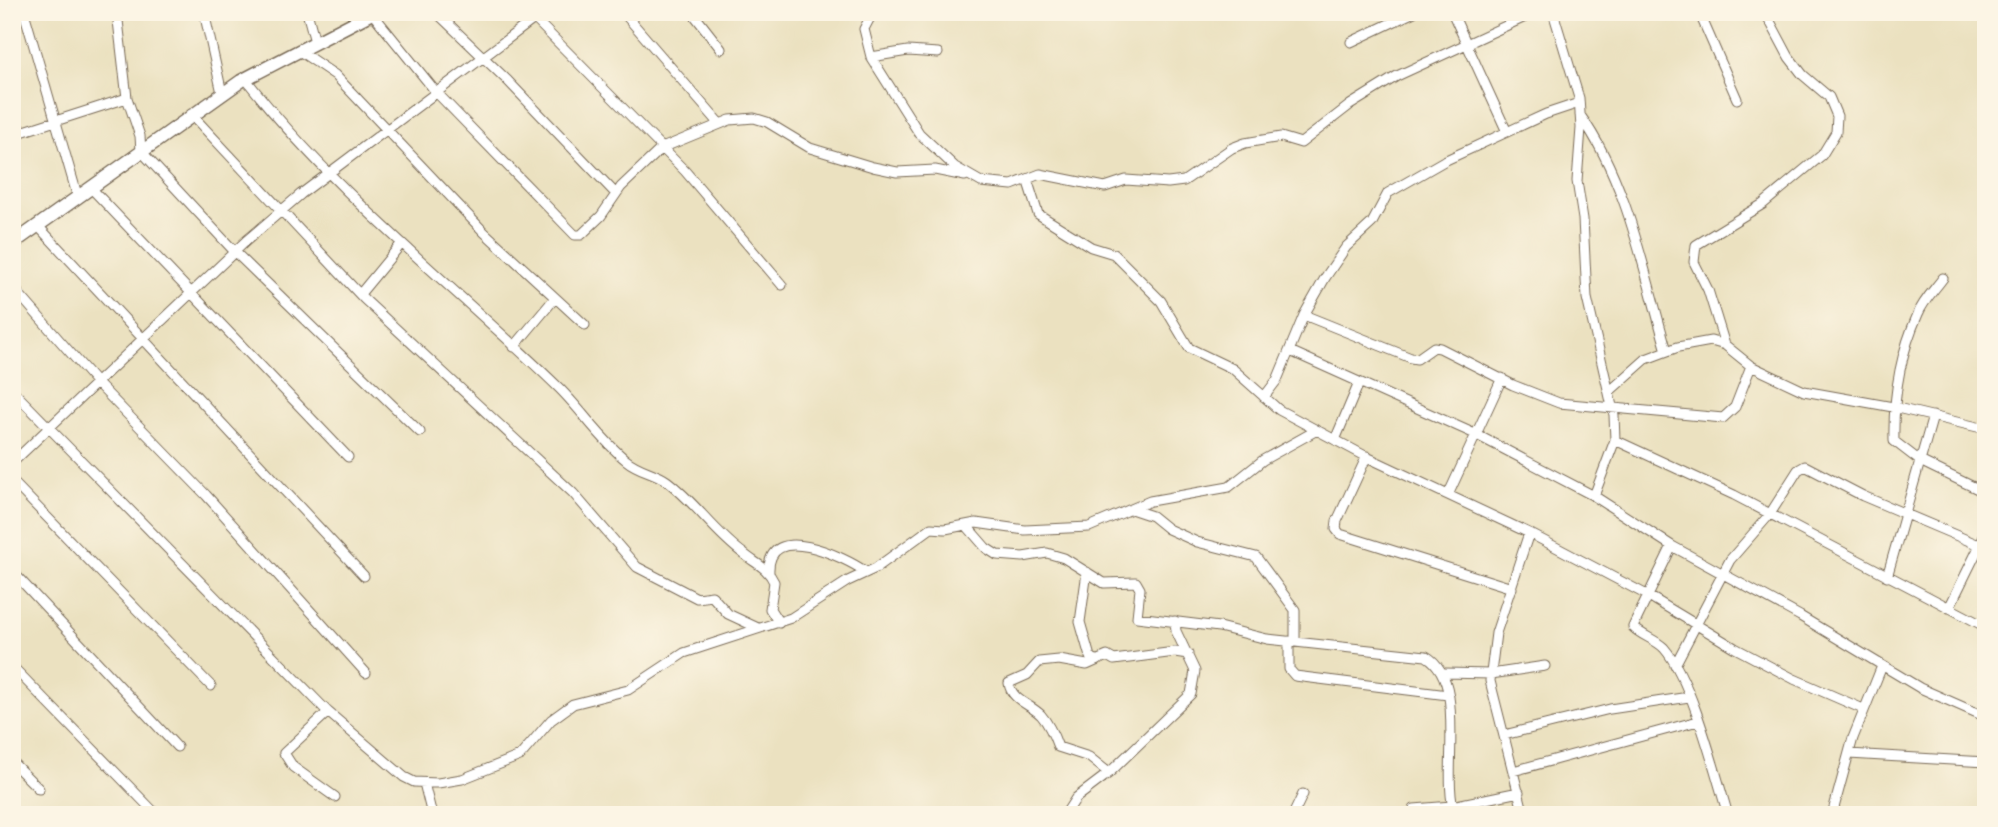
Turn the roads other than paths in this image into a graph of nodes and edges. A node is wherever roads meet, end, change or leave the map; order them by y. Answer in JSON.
{"nodes":[{"id":1,"x":24,"y":12,"type":"edge"},
{"id":2,"x":117,"y":12,"type":"edge"},
{"id":3,"x":204,"y":12,"type":"edge"},
{"id":4,"x":307,"y":12,"type":"edge"},
{"id":5,"x":436,"y":12,"type":"edge"},
{"id":6,"x":623,"y":12,"type":"edge"},
{"id":7,"x":692,"y":12,"type":"edge"},
{"id":8,"x":873,"y":12,"type":"edge"},
{"id":9,"x":1414,"y":12,"type":"edge"},
{"id":10,"x":1452,"y":12,"type":"edge"},
{"id":11,"x":1536,"y":12,"type":"edge"},
{"id":12,"x":1553,"y":12,"type":"edge"},
{"id":13,"x":1765,"y":12,"type":"edge"},
{"id":14,"x":373,"y":13,"type":"edge"},
{"id":15,"x":1700,"y":13,"type":"edge"},
{"id":16,"x":531,"y":16,"type":"edge"},
{"id":17,"x":315,"y":42,"type":"junction"},
{"id":18,"x":1351,"y":42,"type":"dead end"},
{"id":19,"x":1464,"y":43,"type":"junction"},
{"id":20,"x":721,"y":49,"type":"dead end"},
{"id":21,"x":298,"y":50,"type":"junction"},
{"id":22,"x":938,"y":53,"type":"dead end"},
{"id":23,"x":483,"y":57,"type":"junction"},
{"id":24,"x":871,"y":57,"type":"junction"},
{"id":25,"x":245,"y":78,"type":"junction"},
{"id":26,"x":436,"y":92,"type":"junction"},
{"id":27,"x":222,"y":93,"type":"junction"},
{"id":28,"x":127,"y":98,"type":"junction"},
{"id":29,"x":1737,"y":99,"type":"dead end"},
{"id":30,"x":1579,"y":103,"type":"junction"},
{"id":31,"x":191,"y":114,"type":"junction"},
{"id":32,"x":1580,"y":115,"type":"junction"},
{"id":33,"x":55,"y":121,"type":"junction"},
{"id":34,"x":719,"y":122,"type":"junction"},
{"id":35,"x":386,"y":129,"type":"junction"},
{"id":36,"x":1507,"y":132,"type":"junction"},
{"id":37,"x":12,"y":135,"type":"edge"},
{"id":38,"x":662,"y":148,"type":"junction"},
{"id":39,"x":141,"y":151,"type":"junction"},
{"id":40,"x":328,"y":171,"type":"junction"},
{"id":41,"x":969,"y":177,"type":"junction"},
{"id":42,"x":1027,"y":179,"type":"junction"},
{"id":43,"x":91,"y":188,"type":"junction"},
{"id":44,"x":616,"y":194,"type":"junction"},
{"id":45,"x":78,"y":198,"type":"junction"},
{"id":46,"x":281,"y":211,"type":"junction"},
{"id":47,"x":38,"y":226,"type":"junction"},
{"id":48,"x":402,"y":243,"type":"junction"},
{"id":49,"x":12,"y":244,"type":"edge"},
{"id":50,"x":235,"y":252,"type":"junction"},
{"id":51,"x":1943,"y":278,"type":"dead end"},
{"id":52,"x":782,"y":285,"type":"dead end"},
{"id":53,"x":12,"y":286,"type":"edge"},
{"id":54,"x":191,"y":294,"type":"junction"},
{"id":55,"x":360,"y":294,"type":"junction"},
{"id":56,"x":555,"y":298,"type":"junction"},
{"id":57,"x":1304,"y":315,"type":"junction"},
{"id":58,"x":585,"y":325,"type":"dead end"},
{"id":59,"x":144,"y":338,"type":"junction"},
{"id":60,"x":1725,"y":345,"type":"junction"},
{"id":61,"x":514,"y":347,"type":"junction"},
{"id":62,"x":1290,"y":351,"type":"junction"},
{"id":63,"x":1667,"y":351,"type":"junction"},
{"id":64,"x":1751,"y":366,"type":"junction"},
{"id":65,"x":1502,"y":378,"type":"junction"},
{"id":66,"x":96,"y":382,"type":"junction"},
{"id":67,"x":1359,"y":383,"type":"junction"},
{"id":68,"x":12,"y":390,"type":"edge"},
{"id":69,"x":1610,"y":391,"type":"junction"},
{"id":70,"x":1264,"y":397,"type":"junction"},
{"id":71,"x":1893,"y":407,"type":"junction"},
{"id":72,"x":1613,"y":408,"type":"junction"},
{"id":73,"x":1933,"y":416,"type":"junction"},
{"id":74,"x":49,"y":427,"type":"junction"},
{"id":75,"x":1986,"y":429,"type":"edge"},
{"id":76,"x":1317,"y":430,"type":"junction"},
{"id":77,"x":420,"y":432,"type":"dead end"},
{"id":78,"x":1475,"y":434,"type":"junction"},
{"id":79,"x":1335,"y":440,"type":"junction"},
{"id":80,"x":1615,"y":440,"type":"junction"},
{"id":81,"x":1367,"y":456,"type":"junction"},
{"id":82,"x":348,"y":457,"type":"dead end"},
{"id":83,"x":1920,"y":461,"type":"junction"},
{"id":84,"x":12,"y":463,"type":"edge"},
{"id":85,"x":12,"y":481,"type":"edge"},
{"id":86,"x":1448,"y":493,"type":"junction"},
{"id":87,"x":1986,"y":493,"type":"edge"},
{"id":88,"x":1594,"y":496,"type":"junction"},
{"id":89,"x":1134,"y":510,"type":"junction"},
{"id":90,"x":1770,"y":514,"type":"junction"},
{"id":91,"x":1906,"y":515,"type":"junction"},
{"id":92,"x":966,"y":524,"type":"junction"},
{"id":93,"x":1529,"y":533,"type":"junction"},
{"id":94,"x":1986,"y":533,"type":"edge"},
{"id":95,"x":1672,"y":546,"type":"junction"},
{"id":96,"x":1983,"y":547,"type":"edge"},
{"id":97,"x":12,"y":571,"type":"edge"},
{"id":98,"x":866,"y":572,"type":"junction"},
{"id":99,"x":1087,"y":572,"type":"junction"},
{"id":100,"x":769,"y":573,"type":"junction"},
{"id":101,"x":1723,"y":574,"type":"junction"},
{"id":102,"x":364,"y":576,"type":"dead end"},
{"id":103,"x":1887,"y":578,"type":"junction"},
{"id":104,"x":1512,"y":588,"type":"junction"},
{"id":105,"x":1647,"y":595,"type":"junction"},
{"id":106,"x":1949,"y":608,"type":"junction"},
{"id":107,"x":1175,"y":621,"type":"junction"},
{"id":108,"x":779,"y":623,"type":"junction"},
{"id":109,"x":1696,"y":624,"type":"junction"},
{"id":110,"x":1986,"y":627,"type":"edge"},
{"id":111,"x":758,"y":628,"type":"junction"},
{"id":112,"x":1292,"y":642,"type":"junction"},
{"id":113,"x":1188,"y":654,"type":"junction"},
{"id":114,"x":1096,"y":660,"type":"junction"},
{"id":115,"x":1675,"y":665,"type":"junction"},
{"id":116,"x":12,"y":666,"type":"edge"},
{"id":117,"x":1545,"y":666,"type":"dead end"},
{"id":118,"x":1882,"y":666,"type":"junction"},
{"id":119,"x":366,"y":673,"type":"dead end"},
{"id":120,"x":1445,"y":673,"type":"junction"},
{"id":121,"x":1491,"y":674,"type":"junction"},
{"id":122,"x":211,"y":686,"type":"dead end"},
{"id":123,"x":1447,"y":695,"type":"junction"},
{"id":124,"x":1689,"y":697,"type":"junction"},
{"id":125,"x":1863,"y":709,"type":"junction"},
{"id":126,"x":328,"y":712,"type":"junction"},
{"id":127,"x":1986,"y":717,"type":"edge"},
{"id":128,"x":1699,"y":721,"type":"junction"},
{"id":129,"x":1504,"y":735,"type":"junction"},
{"id":130,"x":177,"y":747,"type":"dead end"},
{"id":131,"x":1849,"y":754,"type":"junction"},
{"id":132,"x":12,"y":762,"type":"edge"},
{"id":133,"x":1986,"y":762,"type":"edge"},
{"id":134,"x":1513,"y":771,"type":"junction"},
{"id":135,"x":1109,"y":773,"type":"junction"},
{"id":136,"x":424,"y":783,"type":"junction"},
{"id":137,"x":38,"y":789,"type":"dead end"},
{"id":138,"x":1519,"y":792,"type":"junction"},
{"id":139,"x":1303,"y":794,"type":"dead end"},
{"id":140,"x":335,"y":797,"type":"dead end"},
{"id":141,"x":1413,"y":809,"type":"dead end"},
{"id":142,"x":1454,"y":811,"type":"edge"},
{"id":143,"x":155,"y":813,"type":"edge"},
{"id":144,"x":432,"y":815,"type":"edge"},
{"id":145,"x":1065,"y":815,"type":"edge"},
{"id":146,"x":1293,"y":815,"type":"edge"},
{"id":147,"x":1524,"y":815,"type":"edge"},
{"id":148,"x":1728,"y":815,"type":"edge"},
{"id":149,"x":1832,"y":815,"type":"edge"}],
"edges":[{"from":1,"to":33,"type":"street"},
{"from":2,"to":28,"type":"street"},
{"from":3,"to":27,"type":"street"},
{"from":4,"to":17,"type":"street"},
{"from":5,"to":23,"type":"street"},
{"from":6,"to":34,"type":"street"},
{"from":7,"to":20,"type":"street"},
{"from":8,"to":24,"type":"street"},
{"from":9,"to":18,"type":"street"},
{"from":10,"to":19,"type":"street"},
{"from":11,"to":19,"type":"street"},
{"from":12,"to":30,"type":"street"},
{"from":13,"to":60,"type":"street"},
{"from":14,"to":17,"type":"main road"},
{"from":14,"to":26,"type":"street"},
{"from":15,"to":29,"type":"street"},
{"from":16,"to":23,"type":"street"},
{"from":16,"to":38,"type":"street"},
{"from":17,"to":21,"type":"main road"},
{"from":19,"to":36,"type":"street"},
{"from":19,"to":42,"type":"street"},
{"from":21,"to":25,"type":"main road"},
{"from":21,"to":35,"type":"street"},
{"from":22,"to":24,"type":"street"},
{"from":23,"to":26,"type":"street"},
{"from":23,"to":44,"type":"street"},
{"from":24,"to":41,"type":"street"},
{"from":25,"to":27,"type":"main road"},
{"from":25,"to":40,"type":"street"},
{"from":26,"to":35,"type":"street"},
{"from":26,"to":44,"type":"street"},
{"from":27,"to":31,"type":"main road"},
{"from":28,"to":33,"type":"street"},
{"from":28,"to":39,"type":"street"},
{"from":30,"to":32,"type":"street"},
{"from":30,"to":36,"type":"street"},
{"from":31,"to":39,"type":"main road"},
{"from":31,"to":46,"type":"street"},
{"from":32,"to":63,"type":"street"},
{"from":32,"to":69,"type":"street"},
{"from":33,"to":37,"type":"street"},
{"from":33,"to":45,"type":"street"},
{"from":34,"to":38,"type":"street"},
{"from":34,"to":41,"type":"street"},
{"from":35,"to":40,"type":"street"},
{"from":35,"to":56,"type":"street"},
{"from":36,"to":57,"type":"street"},
{"from":38,"to":44,"type":"street"},
{"from":38,"to":52,"type":"street"},
{"from":39,"to":43,"type":"main road"},
{"from":39,"to":50,"type":"street"},
{"from":40,"to":46,"type":"street"},
{"from":40,"to":48,"type":"street"},
{"from":41,"to":42,"type":"street"},
{"from":42,"to":70,"type":"street"},
{"from":43,"to":45,"type":"main road"},
{"from":43,"to":54,"type":"street"},
{"from":45,"to":47,"type":"main road"},
{"from":46,"to":50,"type":"street"},
{"from":46,"to":55,"type":"street"},
{"from":47,"to":49,"type":"main road"},
{"from":47,"to":59,"type":"street"},
{"from":48,"to":55,"type":"street"},
{"from":48,"to":61,"type":"street"},
{"from":50,"to":54,"type":"street"},
{"from":50,"to":77,"type":"street"},
{"from":51,"to":71,"type":"street"},
{"from":53,"to":66,"type":"street"},
{"from":54,"to":59,"type":"street"},
{"from":54,"to":82,"type":"street"},
{"from":55,"to":111,"type":"street"},
{"from":56,"to":58,"type":"street"},
{"from":56,"to":61,"type":"street"},
{"from":57,"to":62,"type":"street"},
{"from":57,"to":65,"type":"street"},
{"from":59,"to":66,"type":"street"},
{"from":59,"to":102,"type":"street"},
{"from":60,"to":63,"type":"street"},
{"from":60,"to":64,"type":"street"},
{"from":61,"to":100,"type":"street"},
{"from":62,"to":67,"type":"street"},
{"from":62,"to":70,"type":"street"},
{"from":63,"to":69,"type":"street"},
{"from":64,"to":71,"type":"street"},
{"from":64,"to":72,"type":"street"},
{"from":65,"to":72,"type":"street"},
{"from":65,"to":78,"type":"street"},
{"from":66,"to":74,"type":"street"},
{"from":66,"to":119,"type":"street"},
{"from":67,"to":78,"type":"street"},
{"from":67,"to":79,"type":"street"},
{"from":68,"to":74,"type":"street"},
{"from":69,"to":72,"type":"street"},
{"from":70,"to":76,"type":"street"},
{"from":71,"to":73,"type":"street"},
{"from":71,"to":83,"type":"street"},
{"from":72,"to":80,"type":"street"},
{"from":73,"to":75,"type":"street"},
{"from":73,"to":83,"type":"street"},
{"from":74,"to":84,"type":"street"},
{"from":74,"to":126,"type":"street"},
{"from":76,"to":79,"type":"street"},
{"from":76,"to":89,"type":"street"},
{"from":78,"to":86,"type":"street"},
{"from":78,"to":88,"type":"street"},
{"from":79,"to":81,"type":"street"},
{"from":80,"to":88,"type":"street"},
{"from":80,"to":90,"type":"street"},
{"from":81,"to":86,"type":"street"},
{"from":81,"to":104,"type":"street"},
{"from":83,"to":87,"type":"street"},
{"from":83,"to":91,"type":"street"},
{"from":85,"to":122,"type":"street"},
{"from":86,"to":93,"type":"street"},
{"from":88,"to":95,"type":"street"},
{"from":89,"to":92,"type":"street"},
{"from":89,"to":112,"type":"street"},
{"from":90,"to":91,"type":"street"},
{"from":90,"to":101,"type":"street"},
{"from":90,"to":103,"type":"street"},
{"from":91,"to":96,"type":"street"},
{"from":91,"to":103,"type":"street"},
{"from":92,"to":98,"type":"street"},
{"from":92,"to":99,"type":"street"},
{"from":93,"to":104,"type":"street"},
{"from":93,"to":105,"type":"street"},
{"from":94,"to":96,"type":"street"},
{"from":95,"to":101,"type":"street"},
{"from":95,"to":105,"type":"street"},
{"from":96,"to":106,"type":"street"},
{"from":97,"to":130,"type":"street"},
{"from":98,"to":100,"type":"street"},
{"from":98,"to":108,"type":"street"},
{"from":99,"to":107,"type":"street"},
{"from":99,"to":114,"type":"street"},
{"from":100,"to":108,"type":"street"},
{"from":101,"to":109,"type":"street"},
{"from":101,"to":118,"type":"street"},
{"from":103,"to":106,"type":"street"},
{"from":104,"to":121,"type":"street"},
{"from":105,"to":109,"type":"street"},
{"from":105,"to":115,"type":"street"},
{"from":106,"to":110,"type":"street"},
{"from":107,"to":112,"type":"street"},
{"from":107,"to":113,"type":"street"},
{"from":108,"to":111,"type":"street"},
{"from":109,"to":115,"type":"street"},
{"from":109,"to":125,"type":"street"},
{"from":111,"to":136,"type":"street"},
{"from":112,"to":120,"type":"street"},
{"from":112,"to":123,"type":"street"},
{"from":113,"to":114,"type":"street"},
{"from":113,"to":135,"type":"street"},
{"from":114,"to":135,"type":"street"},
{"from":115,"to":124,"type":"street"},
{"from":116,"to":143,"type":"street"},
{"from":117,"to":121,"type":"street"},
{"from":118,"to":125,"type":"street"},
{"from":118,"to":127,"type":"street"},
{"from":120,"to":121,"type":"street"},
{"from":120,"to":123,"type":"street"},
{"from":121,"to":129,"type":"street"},
{"from":123,"to":142,"type":"street"},
{"from":124,"to":128,"type":"street"},
{"from":124,"to":129,"type":"street"},
{"from":125,"to":131,"type":"street"},
{"from":126,"to":136,"type":"street"},
{"from":126,"to":140,"type":"street"},
{"from":128,"to":134,"type":"street"},
{"from":128,"to":148,"type":"street"},
{"from":129,"to":134,"type":"street"},
{"from":131,"to":133,"type":"street"},
{"from":131,"to":149,"type":"street"},
{"from":132,"to":137,"type":"street"},
{"from":134,"to":138,"type":"street"},
{"from":135,"to":145,"type":"street"},
{"from":136,"to":144,"type":"street"},
{"from":138,"to":142,"type":"street"},
{"from":138,"to":147,"type":"street"},
{"from":139,"to":146,"type":"street"},
{"from":141,"to":142,"type":"street"}]}
